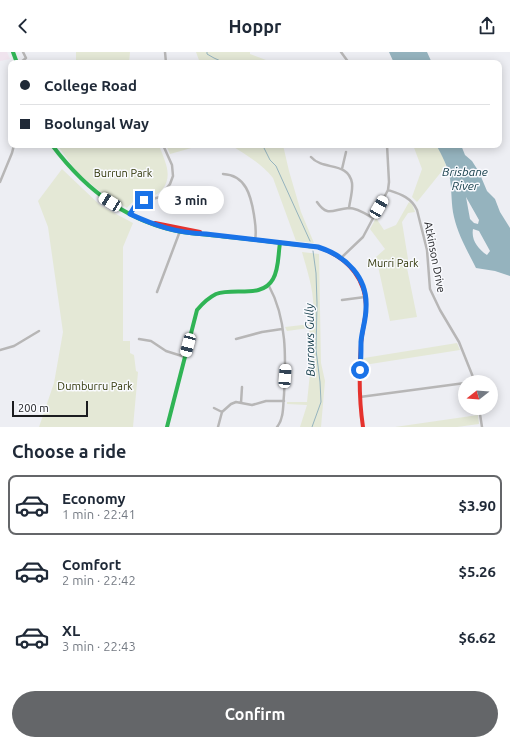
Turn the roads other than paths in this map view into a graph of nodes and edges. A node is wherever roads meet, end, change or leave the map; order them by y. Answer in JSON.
{"nodes":[{"id":1,"x":23,"y":52,"type":"edge"},
{"id":2,"x":23,"y":60,"type":"edge"},
{"id":3,"x":13,"y":148,"type":"edge"},
{"id":4,"x":54,"y":148,"type":"edge"},
{"id":5,"x":164,"y":148,"type":"edge"},
{"id":6,"x":387,"y":148,"type":"edge"},
{"id":7,"x":346,"y":152,"type":"dead end"},
{"id":8,"x":311,"y":157,"type":"dead end"},
{"id":9,"x":342,"y":169,"type":"junction"},
{"id":10,"x":223,"y":174,"type":"dead end"},
{"id":11,"x":0,"y":182,"type":"edge"},
{"id":12,"x":388,"y":190,"type":"junction"},
{"id":13,"x":317,"y":202,"type":"dead end"},
{"id":14,"x":349,"y":208,"type":"junction"},
{"id":15,"x":130,"y":214,"type":"junction"},
{"id":16,"x":373,"y":218,"type":"junction"},
{"id":17,"x":180,"y":230,"type":"junction"},
{"id":18,"x":255,"y":240,"type":"junction"},
{"id":19,"x":280,"y":242,"type":"junction"},
{"id":20,"x":341,"y":258,"type":"junction"},
{"id":21,"x":269,"y":286,"type":"junction"},
{"id":22,"x":157,"y":292,"type":"dead end"},
{"id":23,"x":366,"y":297,"type":"junction"},
{"id":24,"x":342,"y":300,"type":"dead end"},
{"id":25,"x":282,"y":329,"type":"junction"},
{"id":26,"x":39,"y":331,"type":"dead end"},
{"id":27,"x":140,"y":339,"type":"dead end"},
{"id":28,"x":236,"y":339,"type":"dead end"},
{"id":29,"x":0,"y":350,"type":"edge"},
{"id":30,"x":185,"y":357,"type":"junction"},
{"id":31,"x":471,"y":375,"type":"edge"},
{"id":32,"x":458,"y":385,"type":"edge"},
{"id":33,"x":242,"y":387,"type":"dead end"},
{"id":34,"x":360,"y":397,"type":"junction"},
{"id":35,"x":284,"y":401,"type":"junction"},
{"id":36,"x":241,"y":403,"type":"junction"},
{"id":37,"x":214,"y":408,"type":"dead end"},
{"id":38,"x":222,"y":412,"type":"junction"},
{"id":39,"x":480,"y":415,"type":"edge"},
{"id":40,"x":167,"y":427,"type":"edge"},
{"id":41,"x":218,"y":427,"type":"edge"},
{"id":42,"x":277,"y":427,"type":"edge"},
{"id":43,"x":363,"y":427,"type":"edge"},
{"id":44,"x":482,"y":427,"type":"edge"}],
"edges":[{"from":1,"to":2,"type":"street"},
{"from":3,"to":11,"type":"street"},
{"from":4,"to":15,"type":"main road"},
{"from":5,"to":15,"type":"street"},
{"from":6,"to":12,"type":"street"},
{"from":7,"to":9,"type":"street"},
{"from":8,"to":9,"type":"street"},
{"from":9,"to":14,"type":"street"},
{"from":10,"to":18,"type":"street"},
{"from":12,"to":16,"type":"street"},
{"from":12,"to":31,"type":"street","name":"Atkinson Drive"},
{"from":13,"to":14,"type":"street"},
{"from":14,"to":16,"type":"street"},
{"from":15,"to":17,"type":"main road"},
{"from":16,"to":20,"type":"street"},
{"from":17,"to":18,"type":"main road"},
{"from":17,"to":22,"type":"street"},
{"from":18,"to":19,"type":"main road"},
{"from":19,"to":20,"type":"main road"},
{"from":19,"to":21,"type":"main road"},
{"from":20,"to":23,"type":"main road"},
{"from":21,"to":25,"type":"street"},
{"from":21,"to":30,"type":"main road"},
{"from":23,"to":24,"type":"street"},
{"from":23,"to":34,"type":"main road"},
{"from":25,"to":28,"type":"street"},
{"from":25,"to":35,"type":"street"},
{"from":26,"to":29,"type":"street"},
{"from":27,"to":30,"type":"street"},
{"from":30,"to":40,"type":"main road"},
{"from":32,"to":34,"type":"street"},
{"from":33,"to":36,"type":"street"},
{"from":34,"to":43,"type":"main road"},
{"from":35,"to":36,"type":"street"},
{"from":35,"to":42,"type":"street"},
{"from":36,"to":38,"type":"street"},
{"from":37,"to":38,"type":"street"},
{"from":38,"to":41,"type":"street"},
{"from":39,"to":44,"type":"street"}]}
